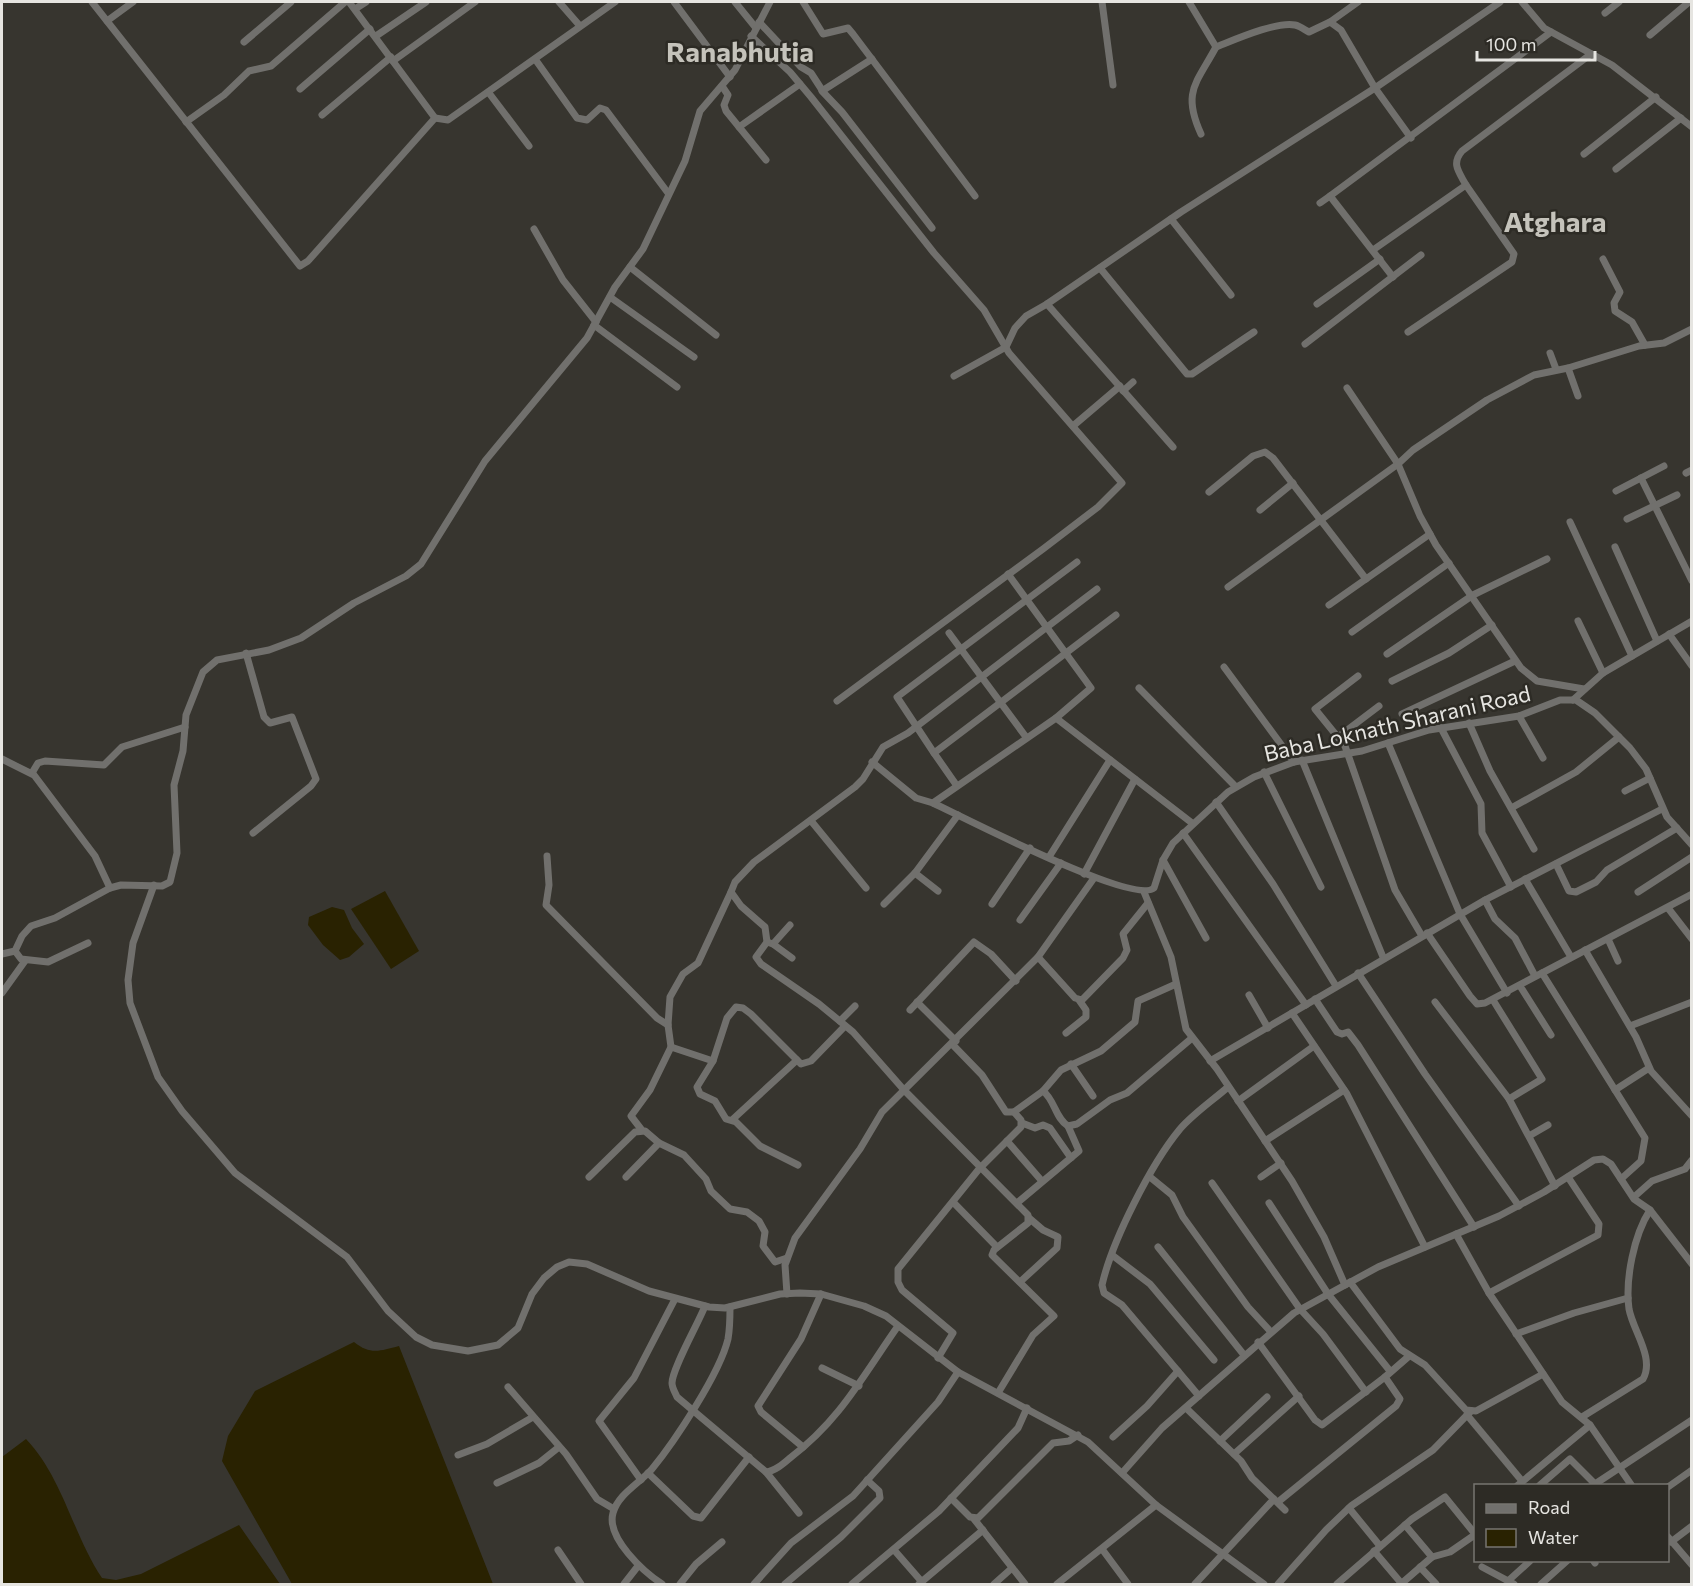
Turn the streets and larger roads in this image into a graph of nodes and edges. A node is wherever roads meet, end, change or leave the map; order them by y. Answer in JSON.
{"nodes":[{"id":1,"x":92,"y":2,"type":"edge"},
{"id":2,"x":133,"y":2,"type":"edge"},
{"id":3,"x":291,"y":2,"type":"edge"},
{"id":4,"x":347,"y":2,"type":"edge"},
{"id":5,"x":366,"y":2,"type":"edge"},
{"id":6,"x":426,"y":2,"type":"edge"},
{"id":7,"x":475,"y":2,"type":"edge"},
{"id":8,"x":559,"y":2,"type":"edge"},
{"id":9,"x":615,"y":2,"type":"edge"},
{"id":10,"x":674,"y":2,"type":"edge"},
{"id":11,"x":735,"y":2,"type":"edge"},
{"id":12,"x":771,"y":2,"type":"edge"},
{"id":13,"x":803,"y":2,"type":"edge"},
{"id":14,"x":1102,"y":2,"type":"edge"},
{"id":15,"x":1189,"y":2,"type":"edge"},
{"id":16,"x":1358,"y":2,"type":"edge"},
{"id":17,"x":1500,"y":2,"type":"edge"},
{"id":18,"x":1522,"y":2,"type":"edge"},
{"id":19,"x":1619,"y":2,"type":"edge"},
{"id":20,"x":1689,"y":2,"type":"edge"},
{"id":21,"x":355,"y":9,"type":"junction"},
{"id":22,"x":1605,"y":13,"type":"dead end"},
{"id":23,"x":107,"y":21,"type":"junction"},
{"id":24,"x":1330,"y":21,"type":"junction"},
{"id":25,"x":757,"y":25,"type":"junction"},
{"id":26,"x":580,"y":26,"type":"junction"},
{"id":27,"x":370,"y":29,"type":"junction"},
{"id":28,"x":1551,"y":32,"type":"junction"},
{"id":29,"x":1650,"y":35,"type":"dead end"},
{"id":30,"x":376,"y":36,"type":"junction"},
{"id":31,"x":752,"y":36,"type":"junction"},
{"id":32,"x":244,"y":42,"type":"dead end"},
{"id":33,"x":1216,"y":47,"type":"junction"},
{"id":34,"x":1591,"y":54,"type":"junction"},
{"id":35,"x":392,"y":59,"type":"junction"},
{"id":36,"x":535,"y":59,"type":"junction"},
{"id":37,"x":872,"y":59,"type":"junction"},
{"id":38,"x":730,"y":77,"type":"junction"},
{"id":39,"x":800,"y":84,"type":"junction"},
{"id":40,"x":1113,"y":85,"type":"dead end"},
{"id":41,"x":722,"y":86,"type":"junction"},
{"id":42,"x":1375,"y":88,"type":"junction"},
{"id":43,"x":300,"y":89,"type":"dead end"},
{"id":44,"x":822,"y":90,"type":"junction"},
{"id":45,"x":489,"y":93,"type":"junction"},
{"id":46,"x":1656,"y":97,"type":"junction"},
{"id":47,"x":322,"y":115,"type":"dead end"},
{"id":48,"x":435,"y":118,"type":"junction"},
{"id":49,"x":186,"y":122,"type":"junction"},
{"id":50,"x":1688,"y":122,"type":"edge"},
{"id":51,"x":739,"y":127,"type":"junction"},
{"id":52,"x":1201,"y":134,"type":"dead end"},
{"id":53,"x":1411,"y":138,"type":"junction"},
{"id":54,"x":529,"y":146,"type":"dead end"},
{"id":55,"x":1584,"y":154,"type":"dead end"},
{"id":56,"x":766,"y":160,"type":"dead end"},
{"id":57,"x":1616,"y":169,"type":"dead end"},
{"id":58,"x":1466,"y":185,"type":"junction"},
{"id":59,"x":668,"y":193,"type":"junction"},
{"id":60,"x":975,"y":196,"type":"dead end"},
{"id":61,"x":1330,"y":196,"type":"junction"},
{"id":62,"x":1320,"y":203,"type":"dead end"},
{"id":63,"x":1171,"y":219,"type":"junction"},
{"id":64,"x":932,"y":228,"type":"dead end"},
{"id":65,"x":534,"y":229,"type":"dead end"},
{"id":66,"x":1373,"y":250,"type":"junction"},
{"id":67,"x":1421,"y":255,"type":"dead end"},
{"id":68,"x":1380,"y":259,"type":"junction"},
{"id":69,"x":1603,"y":259,"type":"dead end"},
{"id":70,"x":630,"y":267,"type":"junction"},
{"id":71,"x":1100,"y":268,"type":"junction"},
{"id":72,"x":1393,"y":277,"type":"junction"},
{"id":73,"x":1231,"y":295,"type":"dead end"},
{"id":74,"x":610,"y":297,"type":"junction"},
{"id":75,"x":1047,"y":304,"type":"junction"},
{"id":76,"x":1317,"y":304,"type":"dead end"},
{"id":77,"x":593,"y":321,"type":"junction"},
{"id":78,"x":1691,"y":330,"type":"edge"},
{"id":79,"x":1254,"y":332,"type":"dead end"},
{"id":80,"x":1408,"y":332,"type":"dead end"},
{"id":81,"x":716,"y":335,"type":"dead end"},
{"id":82,"x":1305,"y":344,"type":"dead end"},
{"id":83,"x":1646,"y":345,"type":"junction"},
{"id":84,"x":1006,"y":347,"type":"junction"},
{"id":85,"x":1550,"y":353,"type":"dead end"},
{"id":86,"x":694,"y":357,"type":"dead end"},
{"id":87,"x":1568,"y":368,"type":"junction"},
{"id":88,"x":1556,"y":369,"type":"junction"},
{"id":89,"x":954,"y":376,"type":"dead end"},
{"id":90,"x":1133,"y":382,"type":"dead end"},
{"id":91,"x":677,"y":387,"type":"dead end"},
{"id":92,"x":1121,"y":388,"type":"junction"},
{"id":93,"x":1347,"y":388,"type":"dead end"},
{"id":94,"x":1578,"y":396,"type":"dead end"},
{"id":95,"x":1073,"y":426,"type":"junction"},
{"id":96,"x":1173,"y":447,"type":"dead end"},
{"id":97,"x":1398,"y":464,"type":"junction"},
{"id":98,"x":1664,"y":466,"type":"dead end"},
{"id":99,"x":1641,"y":478,"type":"junction"},
{"id":100,"x":1293,"y":483,"type":"junction"},
{"id":101,"x":1616,"y":491,"type":"dead end"},
{"id":102,"x":1209,"y":492,"type":"dead end"},
{"id":103,"x":1677,"y":495,"type":"dead end"},
{"id":104,"x":1655,"y":506,"type":"junction"},
{"id":105,"x":1260,"y":510,"type":"dead end"},
{"id":106,"x":1320,"y":518,"type":"junction"},
{"id":107,"x":1627,"y":519,"type":"dead end"},
{"id":108,"x":1570,"y":522,"type":"dead end"},
{"id":109,"x":1430,"y":534,"type":"junction"},
{"id":110,"x":1615,"y":547,"type":"dead end"},
{"id":111,"x":1546,"y":560,"type":"dead end"},
{"id":112,"x":1077,"y":562,"type":"dead end"},
{"id":113,"x":1449,"y":563,"type":"junction"},
{"id":114,"x":1008,"y":574,"type":"junction"},
{"id":115,"x":1366,"y":579,"type":"junction"},
{"id":116,"x":1692,"y":581,"type":"edge"},
{"id":117,"x":1228,"y":587,"type":"dead end"},
{"id":118,"x":1097,"y":589,"type":"dead end"},
{"id":119,"x":1473,"y":595,"type":"junction"},
{"id":120,"x":1027,"y":600,"type":"junction"},
{"id":121,"x":1329,"y":605,"type":"dead end"},
{"id":122,"x":1116,"y":615,"type":"dead end"},
{"id":123,"x":1578,"y":621,"type":"dead end"},
{"id":124,"x":1692,"y":621,"type":"edge"},
{"id":125,"x":1492,"y":625,"type":"junction"},
{"id":126,"x":1047,"y":627,"type":"junction"},
{"id":127,"x":1352,"y":632,"type":"dead end"},
{"id":128,"x":949,"y":633,"type":"dead end"},
{"id":129,"x":1670,"y":634,"type":"junction"},
{"id":130,"x":1657,"y":641,"type":"junction"},
{"id":131,"x":961,"y":649,"type":"junction"},
{"id":132,"x":246,"y":653,"type":"junction"},
{"id":133,"x":1066,"y":653,"type":"junction"},
{"id":134,"x":1387,"y":654,"type":"dead end"},
{"id":135,"x":1632,"y":656,"type":"junction"},
{"id":136,"x":1515,"y":661,"type":"junction"},
{"id":137,"x":1692,"y":666,"type":"edge"},
{"id":138,"x":1224,"y":667,"type":"dead end"},
{"id":139,"x":1603,"y":673,"type":"junction"},
{"id":140,"x":1358,"y":676,"type":"dead end"},
{"id":141,"x":981,"y":677,"type":"junction"},
{"id":142,"x":1392,"y":681,"type":"dead end"},
{"id":143,"x":1139,"y":688,"type":"dead end"},
{"id":144,"x":1584,"y":689,"type":"junction"},
{"id":145,"x":1573,"y":700,"type":"junction"},
{"id":146,"x":837,"y":701,"type":"dead end"},
{"id":147,"x":1001,"y":703,"type":"junction"},
{"id":148,"x":1379,"y":706,"type":"dead end"},
{"id":149,"x":1402,"y":714,"type":"dead end"},
{"id":150,"x":1519,"y":716,"type":"junction"},
{"id":151,"x":1056,"y":718,"type":"junction"},
{"id":152,"x":1469,"y":723,"type":"junction"},
{"id":153,"x":916,"y":726,"type":"junction"},
{"id":154,"x":184,"y":727,"type":"junction"},
{"id":155,"x":1441,"y":728,"type":"junction"},
{"id":156,"x":1026,"y":736,"type":"junction"},
{"id":157,"x":1619,"y":736,"type":"junction"},
{"id":158,"x":1338,"y":737,"type":"junction"},
{"id":159,"x":1388,"y":743,"type":"junction"},
{"id":160,"x":934,"y":753,"type":"junction"},
{"id":161,"x":1346,"y":753,"type":"junction"},
{"id":162,"x":1542,"y":758,"type":"dead end"},
{"id":163,"x":2,"y":759,"type":"edge"},
{"id":164,"x":1110,"y":760,"type":"junction"},
{"id":165,"x":1298,"y":761,"type":"junction"},
{"id":166,"x":872,"y":762,"type":"junction"},
{"id":167,"x":1264,"y":772,"type":"junction"},
{"id":168,"x":32,"y":773,"type":"junction"},
{"id":169,"x":1650,"y":778,"type":"junction"},
{"id":170,"x":1135,"y":779,"type":"junction"},
{"id":171,"x":957,"y":786,"type":"junction"},
{"id":172,"x":1235,"y":786,"type":"junction"},
{"id":173,"x":1625,"y":791,"type":"dead end"},
{"id":174,"x":1216,"y":802,"type":"junction"},
{"id":175,"x":933,"y":803,"type":"junction"},
{"id":176,"x":1513,"y":807,"type":"junction"},
{"id":177,"x":1662,"y":808,"type":"junction"},
{"id":178,"x":958,"y":815,"type":"junction"},
{"id":179,"x":812,"y":822,"type":"junction"},
{"id":180,"x":1192,"y":823,"type":"junction"},
{"id":181,"x":1677,"y":828,"type":"junction"},
{"id":182,"x":253,"y":833,"type":"dead end"},
{"id":183,"x":1183,"y":833,"type":"junction"},
{"id":184,"x":1692,"y":844,"type":"edge"},
{"id":185,"x":1030,"y":848,"type":"junction"},
{"id":186,"x":1534,"y":849,"type":"dead end"},
{"id":187,"x":547,"y":856,"type":"dead end"},
{"id":188,"x":1049,"y":857,"type":"junction"},
{"id":189,"x":1692,"y":857,"type":"edge"},
{"id":190,"x":1163,"y":860,"type":"junction"},
{"id":191,"x":1061,"y":863,"type":"junction"},
{"id":192,"x":1556,"y":864,"type":"junction"},
{"id":193,"x":915,"y":873,"type":"junction"},
{"id":194,"x":1084,"y":874,"type":"junction"},
{"id":195,"x":1094,"y":878,"type":"junction"},
{"id":196,"x":1526,"y":879,"type":"junction"},
{"id":197,"x":154,"y":885,"type":"junction"},
{"id":198,"x":1321,"y":887,"type":"dead end"},
{"id":199,"x":1511,"y":887,"type":"junction"},
{"id":200,"x":110,"y":888,"type":"junction"},
{"id":201,"x":866,"y":888,"type":"dead end"},
{"id":202,"x":938,"y":891,"type":"dead end"},
{"id":203,"x":730,"y":892,"type":"junction"},
{"id":204,"x":1144,"y":892,"type":"junction"},
{"id":205,"x":1638,"y":892,"type":"dead end"},
{"id":206,"x":1692,"y":894,"type":"edge"},
{"id":207,"x":1485,"y":900,"type":"junction"},
{"id":208,"x":884,"y":903,"type":"dead end"},
{"id":209,"x":1148,"y":903,"type":"junction"},
{"id":210,"x":992,"y":904,"type":"dead end"},
{"id":211,"x":1668,"y":908,"type":"junction"},
{"id":212,"x":1460,"y":914,"type":"junction"},
{"id":213,"x":1020,"y":921,"type":"dead end"},
{"id":214,"x":790,"y":925,"type":"dead end"},
{"id":215,"x":1424,"y":934,"type":"junction"},
{"id":216,"x":1206,"y":939,"type":"dead end"},
{"id":217,"x":1608,"y":939,"type":"junction"},
{"id":218,"x":1692,"y":939,"type":"edge"},
{"id":219,"x":88,"y":943,"type":"dead end"},
{"id":220,"x":770,"y":943,"type":"junction"},
{"id":221,"x":1585,"y":950,"type":"junction"},
{"id":222,"x":15,"y":951,"type":"junction"},
{"id":223,"x":2,"y":954,"type":"edge"},
{"id":224,"x":792,"y":957,"type":"dead end"},
{"id":225,"x":1038,"y":957,"type":"junction"},
{"id":226,"x":1383,"y":957,"type":"junction"},
{"id":227,"x":1571,"y":957,"type":"junction"},
{"id":228,"x":25,"y":961,"type":"junction"},
{"id":229,"x":1618,"y":961,"type":"dead end"},
{"id":230,"x":1358,"y":973,"type":"junction"},
{"id":231,"x":1538,"y":975,"type":"junction"},
{"id":232,"x":1016,"y":981,"type":"junction"},
{"id":233,"x":1176,"y":984,"type":"junction"},
{"id":234,"x":1336,"y":986,"type":"junction"},
{"id":235,"x":1520,"y":986,"type":"junction"},
{"id":236,"x":2,"y":993,"type":"edge"},
{"id":237,"x":1507,"y":993,"type":"junction"},
{"id":238,"x":1249,"y":995,"type":"dead end"},
{"id":239,"x":1315,"y":999,"type":"junction"},
{"id":240,"x":1079,"y":1000,"type":"junction"},
{"id":241,"x":1493,"y":1000,"type":"junction"},
{"id":242,"x":917,"y":1002,"type":"junction"},
{"id":243,"x":1435,"y":1002,"type":"dead end"},
{"id":244,"x":1692,"y":1002,"type":"edge"},
{"id":245,"x":1306,"y":1005,"type":"junction"},
{"id":246,"x":855,"y":1006,"type":"dead end"},
{"id":247,"x":910,"y":1010,"type":"dead end"},
{"id":248,"x":1292,"y":1013,"type":"junction"},
{"id":249,"x":843,"y":1023,"type":"junction"},
{"id":250,"x":668,"y":1025,"type":"junction"},
{"id":251,"x":1630,"y":1026,"type":"junction"},
{"id":252,"x":1268,"y":1028,"type":"junction"},
{"id":253,"x":1066,"y":1033,"type":"dead end"},
{"id":254,"x":1551,"y":1035,"type":"dead end"},
{"id":255,"x":1192,"y":1038,"type":"junction"},
{"id":256,"x":954,"y":1043,"type":"junction"},
{"id":257,"x":1314,"y":1046,"type":"junction"},
{"id":258,"x":671,"y":1047,"type":"junction"},
{"id":259,"x":713,"y":1060,"type":"junction"},
{"id":260,"x":797,"y":1060,"type":"junction"},
{"id":261,"x":1210,"y":1061,"type":"junction"},
{"id":262,"x":1071,"y":1064,"type":"junction"},
{"id":263,"x":1649,"y":1068,"type":"junction"},
{"id":264,"x":1228,"y":1088,"type":"junction"},
{"id":265,"x":904,"y":1090,"type":"junction"},
{"id":266,"x":1344,"y":1090,"type":"junction"},
{"id":267,"x":1615,"y":1090,"type":"junction"},
{"id":268,"x":1042,"y":1091,"type":"junction"},
{"id":269,"x":1093,"y":1096,"type":"dead end"},
{"id":270,"x":1509,"y":1099,"type":"junction"},
{"id":271,"x":1238,"y":1101,"type":"junction"},
{"id":272,"x":1014,"y":1112,"type":"junction"},
{"id":273,"x":1692,"y":1116,"type":"edge"},
{"id":274,"x":732,"y":1120,"type":"junction"},
{"id":275,"x":1022,"y":1123,"type":"junction"},
{"id":276,"x":1548,"y":1125,"type":"dead end"},
{"id":277,"x":1068,"y":1126,"type":"junction"},
{"id":278,"x":641,"y":1130,"type":"junction"},
{"id":279,"x":1529,"y":1136,"type":"junction"},
{"id":280,"x":1007,"y":1141,"type":"junction"},
{"id":281,"x":1265,"y":1141,"type":"junction"},
{"id":282,"x":659,"y":1143,"type":"junction"},
{"id":283,"x":1071,"y":1158,"type":"junction"},
{"id":284,"x":1692,"y":1160,"type":"edge"},
{"id":285,"x":1281,"y":1163,"type":"junction"},
{"id":286,"x":798,"y":1165,"type":"dead end"},
{"id":287,"x":981,"y":1167,"type":"junction"},
{"id":288,"x":589,"y":1177,"type":"dead end"},
{"id":289,"x":626,"y":1177,"type":"dead end"},
{"id":290,"x":1568,"y":1177,"type":"junction"},
{"id":291,"x":1149,"y":1178,"type":"junction"},
{"id":292,"x":1261,"y":1178,"type":"dead end"},
{"id":293,"x":1622,"y":1179,"type":"junction"},
{"id":294,"x":1041,"y":1180,"type":"junction"},
{"id":295,"x":1212,"y":1183,"type":"dead end"},
{"id":296,"x":1555,"y":1186,"type":"junction"},
{"id":297,"x":1634,"y":1197,"type":"junction"},
{"id":298,"x":953,"y":1202,"type":"junction"},
{"id":299,"x":1017,"y":1203,"type":"junction"},
{"id":300,"x":1269,"y":1203,"type":"dead end"},
{"id":301,"x":1519,"y":1206,"type":"junction"},
{"id":302,"x":1650,"y":1210,"type":"junction"},
{"id":303,"x":1029,"y":1218,"type":"junction"},
{"id":304,"x":1474,"y":1227,"type":"junction"},
{"id":305,"x":1456,"y":1234,"type":"junction"},
{"id":306,"x":997,"y":1247,"type":"junction"},
{"id":307,"x":1158,"y":1247,"type":"dead end"},
{"id":308,"x":1425,"y":1247,"type":"junction"},
{"id":309,"x":1112,"y":1255,"type":"junction"},
{"id":310,"x":787,"y":1258,"type":"junction"},
{"id":311,"x":1692,"y":1264,"type":"edge"},
{"id":312,"x":1020,"y":1282,"type":"junction"},
{"id":313,"x":1347,"y":1284,"type":"junction"},
{"id":314,"x":1489,"y":1293,"type":"junction"},
{"id":315,"x":787,"y":1294,"type":"junction"},
{"id":316,"x":821,"y":1294,"type":"junction"},
{"id":317,"x":1328,"y":1294,"type":"junction"},
{"id":318,"x":1628,"y":1298,"type":"junction"},
{"id":319,"x":675,"y":1299,"type":"junction"},
{"id":320,"x":705,"y":1306,"type":"junction"},
{"id":321,"x":730,"y":1307,"type":"junction"},
{"id":322,"x":1300,"y":1309,"type":"junction"},
{"id":323,"x":898,"y":1326,"type":"junction"},
{"id":324,"x":1270,"y":1331,"type":"junction"},
{"id":325,"x":1516,"y":1334,"type":"junction"},
{"id":326,"x":1258,"y":1342,"type":"junction"},
{"id":327,"x":1244,"y":1355,"type":"junction"},
{"id":328,"x":1408,"y":1357,"type":"junction"},
{"id":329,"x":938,"y":1358,"type":"junction"},
{"id":330,"x":1214,"y":1360,"type":"dead end"},
{"id":331,"x":822,"y":1368,"type":"dead end"},
{"id":332,"x":1178,"y":1371,"type":"junction"},
{"id":333,"x":958,"y":1372,"type":"junction"},
{"id":334,"x":1387,"y":1374,"type":"junction"},
{"id":335,"x":1543,"y":1374,"type":"junction"},
{"id":336,"x":859,"y":1386,"type":"junction"},
{"id":337,"x":508,"y":1387,"type":"dead end"},
{"id":338,"x":1000,"y":1389,"type":"junction"},
{"id":339,"x":1366,"y":1392,"type":"junction"},
{"id":340,"x":1199,"y":1396,"type":"junction"},
{"id":341,"x":1299,"y":1396,"type":"junction"},
{"id":342,"x":1267,"y":1397,"type":"dead end"},
{"id":343,"x":1027,"y":1408,"type":"junction"},
{"id":344,"x":1186,"y":1408,"type":"junction"},
{"id":345,"x":693,"y":1409,"type":"junction"},
{"id":346,"x":1469,"y":1413,"type":"junction"},
{"id":347,"x":533,"y":1417,"type":"junction"},
{"id":348,"x":1582,"y":1418,"type":"junction"},
{"id":349,"x":1692,"y":1420,"type":"edge"},
{"id":350,"x":1590,"y":1425,"type":"junction"},
{"id":351,"x":1078,"y":1434,"type":"junction"},
{"id":352,"x":1113,"y":1437,"type":"dead end"},
{"id":353,"x":1220,"y":1441,"type":"junction"},
{"id":354,"x":559,"y":1447,"type":"junction"},
{"id":355,"x":803,"y":1447,"type":"junction"},
{"id":356,"x":1234,"y":1454,"type":"junction"},
{"id":357,"x":458,"y":1455,"type":"dead end"},
{"id":358,"x":749,"y":1457,"type":"junction"},
{"id":359,"x":1619,"y":1465,"type":"junction"},
{"id":360,"x":1692,"y":1470,"type":"edge"},
{"id":361,"x":766,"y":1472,"type":"junction"},
{"id":362,"x":648,"y":1473,"type":"junction"},
{"id":363,"x":1122,"y":1473,"type":"junction"},
{"id":364,"x":641,"y":1480,"type":"junction"},
{"id":365,"x":867,"y":1480,"type":"junction"},
{"id":366,"x":497,"y":1483,"type":"dead end"},
{"id":367,"x":1519,"y":1483,"type":"edge"},
{"id":368,"x":1540,"y":1484,"type":"edge"},
{"id":369,"x":1593,"y":1484,"type":"edge"},
{"id":370,"x":1631,"y":1484,"type":"edge"},
{"id":371,"x":1669,"y":1486,"type":"edge"},
{"id":372,"x":951,"y":1498,"type":"junction"},
{"id":373,"x":1276,"y":1501,"type":"junction"},
{"id":374,"x":1156,"y":1505,"type":"junction"},
{"id":375,"x":1349,"y":1508,"type":"junction"},
{"id":376,"x":614,"y":1509,"type":"junction"},
{"id":377,"x":1286,"y":1509,"type":"dead end"},
{"id":378,"x":799,"y":1513,"type":"dead end"},
{"id":379,"x":974,"y":1519,"type":"junction"},
{"id":380,"x":1405,"y":1526,"type":"junction"},
{"id":381,"x":1692,"y":1526,"type":"edge"},
{"id":382,"x":982,"y":1530,"type":"junction"},
{"id":383,"x":1474,"y":1533,"type":"edge"},
{"id":384,"x":1474,"y":1535,"type":"edge"},
{"id":385,"x":1669,"y":1540,"type":"edge"},
{"id":386,"x":722,"y":1542,"type":"dead end"},
{"id":387,"x":1377,"y":1548,"type":"junction"},
{"id":388,"x":1102,"y":1549,"type":"junction"},
{"id":389,"x":558,"y":1550,"type":"dead end"},
{"id":390,"x":895,"y":1551,"type":"junction"},
{"id":391,"x":1223,"y":1554,"type":"junction"},
{"id":392,"x":1432,"y":1557,"type":"junction"},
{"id":393,"x":1529,"y":1562,"type":"edge"},
{"id":394,"x":1566,"y":1562,"type":"edge"},
{"id":395,"x":1692,"y":1565,"type":"edge"},
{"id":396,"x":638,"y":1566,"type":"junction"},
{"id":397,"x":1420,"y":1567,"type":"junction"},
{"id":398,"x":1482,"y":1567,"type":"dead end"},
{"id":399,"x":1012,"y":1568,"type":"junction"},
{"id":400,"x":1002,"y":1577,"type":"junction"},
{"id":401,"x":920,"y":1583,"type":"edge"},
{"id":402,"x":1511,"y":1583,"type":"edge"},
{"id":403,"x":581,"y":1584,"type":"edge"},
{"id":404,"x":624,"y":1584,"type":"edge"},
{"id":405,"x":662,"y":1584,"type":"edge"},
{"id":406,"x":680,"y":1584,"type":"edge"},
{"id":407,"x":754,"y":1584,"type":"edge"},
{"id":408,"x":785,"y":1584,"type":"edge"},
{"id":409,"x":852,"y":1584,"type":"edge"},
{"id":410,"x":994,"y":1584,"type":"edge"},
{"id":411,"x":1008,"y":1584,"type":"edge"},
{"id":412,"x":1025,"y":1584,"type":"edge"},
{"id":413,"x":1057,"y":1584,"type":"edge"},
{"id":414,"x":1128,"y":1584,"type":"edge"},
{"id":415,"x":1195,"y":1584,"type":"edge"},
{"id":416,"x":1264,"y":1584,"type":"edge"},
{"id":417,"x":1278,"y":1584,"type":"edge"},
{"id":418,"x":1337,"y":1584,"type":"edge"},
{"id":419,"x":1401,"y":1584,"type":"edge"},
{"id":420,"x":1436,"y":1584,"type":"edge"},
{"id":421,"x":1541,"y":1584,"type":"edge"}],
"edges":[{"from":1,"to":23,"type":"street"},
{"from":2,"to":23,"type":"street"},
{"from":3,"to":32,"type":"street"},
{"from":4,"to":21,"type":"street"},
{"from":4,"to":49,"type":"street"},
{"from":5,"to":21,"type":"street"},
{"from":6,"to":30,"type":"street"},
{"from":7,"to":35,"type":"street"},
{"from":8,"to":26,"type":"street"},
{"from":9,"to":26,"type":"street"},
{"from":10,"to":38,"type":"street"},
{"from":11,"to":25,"type":"street"},
{"from":12,"to":25,"type":"street"},
{"from":13,"to":37,"type":"street"},
{"from":14,"to":40,"type":"street"},
{"from":15,"to":33,"type":"street"},
{"from":16,"to":24,"type":"street"},
{"from":17,"to":42,"type":"street"},
{"from":18,"to":28,"type":"street"},
{"from":19,"to":22,"type":"street"},
{"from":20,"to":29,"type":"street"},
{"from":21,"to":27,"type":"street"},
{"from":23,"to":49,"type":"street"},
{"from":24,"to":33,"type":"street"},
{"from":24,"to":42,"type":"street"},
{"from":25,"to":31,"type":"street"},
{"from":25,"to":44,"type":"street"},
{"from":26,"to":36,"type":"street"},
{"from":27,"to":30,"type":"street"},
{"from":27,"to":43,"type":"street"},
{"from":28,"to":34,"type":"street"},
{"from":28,"to":53,"type":"street"},
{"from":30,"to":35,"type":"street"},
{"from":31,"to":38,"type":"street"},
{"from":31,"to":39,"type":"street"},
{"from":33,"to":52,"type":"street"},
{"from":34,"to":46,"type":"street"},
{"from":34,"to":58,"type":"street"},
{"from":35,"to":47,"type":"street"},
{"from":35,"to":48,"type":"street"},
{"from":36,"to":45,"type":"street"},
{"from":36,"to":59,"type":"street"},
{"from":37,"to":44,"type":"street"},
{"from":37,"to":60,"type":"street"},
{"from":38,"to":41,"type":"street"},
{"from":39,"to":51,"type":"street"},
{"from":39,"to":84,"type":"street"},
{"from":41,"to":51,"type":"street"},
{"from":41,"to":59,"type":"street"},
{"from":42,"to":53,"type":"street"},
{"from":42,"to":63,"type":"street"},
{"from":44,"to":64,"type":"street"},
{"from":45,"to":48,"type":"street"},
{"from":45,"to":54,"type":"street"},
{"from":46,"to":50,"type":"street"},
{"from":46,"to":55,"type":"street"},
{"from":48,"to":49,"type":"street"},
{"from":50,"to":57,"type":"street"},
{"from":51,"to":56,"type":"street"},
{"from":53,"to":61,"type":"street"},
{"from":58,"to":66,"type":"street"},
{"from":58,"to":80,"type":"street"},
{"from":59,"to":70,"type":"street"},
{"from":61,"to":62,"type":"street"},
{"from":61,"to":66,"type":"street"},
{"from":63,"to":71,"type":"street"},
{"from":63,"to":73,"type":"street"},
{"from":65,"to":77,"type":"street"},
{"from":66,"to":68,"type":"street"},
{"from":67,"to":72,"type":"street"},
{"from":68,"to":72,"type":"street"},
{"from":68,"to":76,"type":"street"},
{"from":69,"to":83,"type":"street"},
{"from":70,"to":74,"type":"street"},
{"from":70,"to":81,"type":"street"},
{"from":71,"to":75,"type":"street"},
{"from":71,"to":79,"type":"street"},
{"from":72,"to":82,"type":"street"},
{"from":74,"to":77,"type":"street"},
{"from":74,"to":86,"type":"street"},
{"from":75,"to":84,"type":"street"},
{"from":75,"to":92,"type":"street"},
{"from":77,"to":91,"type":"street"},
{"from":77,"to":132,"type":"street"},
{"from":78,"to":83,"type":"street"},
{"from":83,"to":87,"type":"street"},
{"from":84,"to":89,"type":"street"},
{"from":84,"to":95,"type":"street"},
{"from":85,"to":88,"type":"street"},
{"from":87,"to":88,"type":"street"},
{"from":87,"to":94,"type":"street"},
{"from":88,"to":97,"type":"street"},
{"from":90,"to":92,"type":"street"},
{"from":92,"to":95,"type":"street"},
{"from":92,"to":96,"type":"street"},
{"from":93,"to":97,"type":"street"},
{"from":95,"to":114,"type":"street"},
{"from":97,"to":106,"type":"street"},
{"from":97,"to":109,"type":"street"},
{"from":98,"to":99,"type":"street"},
{"from":99,"to":101,"type":"street"},
{"from":99,"to":104,"type":"street"},
{"from":100,"to":102,"type":"street"},
{"from":100,"to":105,"type":"street"},
{"from":100,"to":106,"type":"street"},
{"from":103,"to":104,"type":"street"},
{"from":104,"to":107,"type":"street"},
{"from":104,"to":116,"type":"street"},
{"from":106,"to":115,"type":"street"},
{"from":106,"to":117,"type":"street"},
{"from":108,"to":135,"type":"street"},
{"from":109,"to":113,"type":"street"},
{"from":109,"to":115,"type":"street"},
{"from":110,"to":130,"type":"street"},
{"from":111,"to":119,"type":"street"},
{"from":112,"to":120,"type":"street"},
{"from":113,"to":119,"type":"street"},
{"from":113,"to":127,"type":"street"},
{"from":114,"to":120,"type":"street"},
{"from":114,"to":146,"type":"street"},
{"from":115,"to":121,"type":"street"},
{"from":118,"to":126,"type":"street"},
{"from":119,"to":125,"type":"street"},
{"from":119,"to":134,"type":"street"},
{"from":120,"to":126,"type":"street"},
{"from":120,"to":131,"type":"street"},
{"from":122,"to":133,"type":"street"},
{"from":123,"to":139,"type":"street"},
{"from":124,"to":129,"type":"street"},
{"from":125,"to":136,"type":"street"},
{"from":125,"to":142,"type":"street"},
{"from":126,"to":133,"type":"street"},
{"from":126,"to":141,"type":"street"},
{"from":128,"to":131,"type":"street"},
{"from":129,"to":130,"type":"street"},
{"from":129,"to":137,"type":"street"},
{"from":130,"to":135,"type":"street"},
{"from":131,"to":141,"type":"street"},
{"from":131,"to":153,"type":"street"},
{"from":132,"to":154,"type":"street"},
{"from":132,"to":182,"type":"street"},
{"from":133,"to":147,"type":"street"},
{"from":133,"to":151,"type":"street"},
{"from":135,"to":139,"type":"street"},
{"from":136,"to":144,"type":"street"},
{"from":136,"to":149,"type":"street"},
{"from":138,"to":165,"type":"street"},
{"from":139,"to":144,"type":"street"},
{"from":140,"to":158,"type":"street"},
{"from":141,"to":147,"type":"street"},
{"from":141,"to":153,"type":"street"},
{"from":143,"to":172,"type":"street"},
{"from":144,"to":145,"type":"street"},
{"from":145,"to":150,"type":"street","name":"Baba Loknath Sharani Road"},
{"from":145,"to":157,"type":"street"},
{"from":147,"to":156,"type":"street"},
{"from":147,"to":160,"type":"street"},
{"from":148,"to":158,"type":"street"},
{"from":150,"to":152,"type":"street","name":"Baba Loknath Sharani Road"},
{"from":150,"to":162,"type":"street"},
{"from":151,"to":156,"type":"street"},
{"from":151,"to":164,"type":"street"},
{"from":152,"to":155,"type":"street","name":"Baba Loknath Sharani Road"},
{"from":152,"to":176,"type":"street"},
{"from":153,"to":160,"type":"street"},
{"from":153,"to":166,"type":"street"},
{"from":154,"to":168,"type":"street"},
{"from":154,"to":197,"type":"street"},
{"from":155,"to":159,"type":"street","name":"Baba Loknath Sharani Road"},
{"from":155,"to":199,"type":"street"},
{"from":156,"to":171,"type":"street"},
{"from":157,"to":169,"type":"street"},
{"from":157,"to":176,"type":"street"},
{"from":158,"to":161,"type":"street"},
{"from":159,"to":161,"type":"street","name":"Baba Loknath Sharani Road"},
{"from":159,"to":212,"type":"street"},
{"from":160,"to":171,"type":"street"},
{"from":161,"to":165,"type":"street","name":"Baba Loknath Sharani Road"},
{"from":161,"to":215,"type":"street"},
{"from":163,"to":168,"type":"street"},
{"from":164,"to":170,"type":"street"},
{"from":164,"to":188,"type":"street"},
{"from":165,"to":167,"type":"street","name":"Baba Loknath Sharani Road"},
{"from":165,"to":226,"type":"street"},
{"from":166,"to":175,"type":"street"},
{"from":166,"to":179,"type":"street"},
{"from":167,"to":172,"type":"street","name":"Baba Loknath Sharani Road"},
{"from":167,"to":198,"type":"street"},
{"from":168,"to":200,"type":"street"},
{"from":169,"to":173,"type":"street"},
{"from":169,"to":177,"type":"street"},
{"from":170,"to":180,"type":"street"},
{"from":170,"to":194,"type":"street"},
{"from":171,"to":175,"type":"street"},
{"from":172,"to":174,"type":"street","name":"Baba Loknath Sharani Road"},
{"from":174,"to":180,"type":"street","name":"Baba Loknath Sharani Road"},
{"from":174,"to":234,"type":"street"},
{"from":175,"to":178,"type":"street"},
{"from":176,"to":186,"type":"street"},
{"from":177,"to":181,"type":"street"},
{"from":177,"to":192,"type":"street"},
{"from":178,"to":185,"type":"street"},
{"from":178,"to":193,"type":"street"},
{"from":179,"to":201,"type":"street"},
{"from":179,"to":203,"type":"street"},
{"from":180,"to":183,"type":"street","name":"Baba Loknath Sharani Road"},
{"from":181,"to":184,"type":"street"},
{"from":181,"to":192,"type":"street"},
{"from":183,"to":190,"type":"street","name":"Baba Loknath Sharani Road"},
{"from":183,"to":245,"type":"street"},
{"from":185,"to":188,"type":"street"},
{"from":185,"to":210,"type":"street"},
{"from":187,"to":250,"type":"street"},
{"from":188,"to":191,"type":"street"},
{"from":189,"to":205,"type":"street"},
{"from":190,"to":204,"type":"street","name":"Baba Loknath Sharani Road"},
{"from":190,"to":216,"type":"street"},
{"from":191,"to":194,"type":"street"},
{"from":191,"to":213,"type":"street"},
{"from":192,"to":196,"type":"street"},
{"from":193,"to":202,"type":"street"},
{"from":193,"to":208,"type":"street"},
{"from":194,"to":195,"type":"street"},
{"from":195,"to":204,"type":"street"},
{"from":195,"to":225,"type":"street"},
{"from":196,"to":199,"type":"street"},
{"from":196,"to":227,"type":"street"},
{"from":197,"to":200,"type":"street"},
{"from":197,"to":319,"type":"street"},
{"from":199,"to":207,"type":"street"},
{"from":200,"to":222,"type":"street"},
{"from":203,"to":220,"type":"street"},
{"from":203,"to":250,"type":"street"},
{"from":204,"to":209,"type":"street"},
{"from":206,"to":211,"type":"street"},
{"from":207,"to":212,"type":"street"},
{"from":207,"to":231,"type":"street"},
{"from":209,"to":233,"type":"street"},
{"from":209,"to":240,"type":"street"},
{"from":211,"to":217,"type":"street"},
{"from":211,"to":218,"type":"street"},
{"from":212,"to":215,"type":"street"},
{"from":212,"to":237,"type":"street"},
{"from":214,"to":220,"type":"street"},
{"from":215,"to":226,"type":"street"},
{"from":215,"to":241,"type":"street"},
{"from":217,"to":221,"type":"street"},
{"from":217,"to":229,"type":"street"},
{"from":219,"to":228,"type":"street"},
{"from":220,"to":224,"type":"street"},
{"from":220,"to":249,"type":"street"},
{"from":221,"to":227,"type":"street"},
{"from":221,"to":251,"type":"street"},
{"from":222,"to":223,"type":"street"},
{"from":222,"to":228,"type":"street"},
{"from":225,"to":232,"type":"street"},
{"from":225,"to":240,"type":"street"},
{"from":226,"to":230,"type":"street"},
{"from":227,"to":231,"type":"street"},
{"from":228,"to":236,"type":"street"},
{"from":230,"to":234,"type":"street"},
{"from":230,"to":301,"type":"street"},
{"from":231,"to":235,"type":"street"},
{"from":231,"to":267,"type":"street"},
{"from":232,"to":242,"type":"street"},
{"from":232,"to":256,"type":"street"},
{"from":233,"to":255,"type":"street"},
{"from":233,"to":262,"type":"street"},
{"from":234,"to":239,"type":"street"},
{"from":235,"to":237,"type":"street"},
{"from":235,"to":254,"type":"street"},
{"from":237,"to":241,"type":"street"},
{"from":238,"to":252,"type":"street"},
{"from":239,"to":245,"type":"street"},
{"from":239,"to":304,"type":"street"},
{"from":240,"to":253,"type":"street"},
{"from":241,"to":270,"type":"street"},
{"from":242,"to":247,"type":"street"},
{"from":242,"to":256,"type":"street"},
{"from":243,"to":270,"type":"street"},
{"from":244,"to":251,"type":"street"},
{"from":245,"to":248,"type":"street"},
{"from":246,"to":249,"type":"street"},
{"from":248,"to":252,"type":"street"},
{"from":248,"to":257,"type":"street"},
{"from":249,"to":260,"type":"street"},
{"from":249,"to":265,"type":"street"},
{"from":250,"to":258,"type":"street"},
{"from":251,"to":263,"type":"street"},
{"from":252,"to":261,"type":"street"},
{"from":255,"to":261,"type":"street"},
{"from":255,"to":277,"type":"street"},
{"from":256,"to":265,"type":"street"},
{"from":256,"to":272,"type":"street"},
{"from":257,"to":266,"type":"street"},
{"from":257,"to":271,"type":"street"},
{"from":258,"to":259,"type":"street"},
{"from":258,"to":278,"type":"street"},
{"from":259,"to":260,"type":"street"},
{"from":259,"to":274,"type":"street"},
{"from":260,"to":274,"type":"street"},
{"from":261,"to":264,"type":"street"},
{"from":262,"to":268,"type":"street"},
{"from":262,"to":269,"type":"street"},
{"from":263,"to":267,"type":"street"},
{"from":263,"to":273,"type":"street"},
{"from":264,"to":271,"type":"street"},
{"from":264,"to":291,"type":"street"},
{"from":265,"to":287,"type":"street"},
{"from":265,"to":310,"type":"street"},
{"from":266,"to":281,"type":"street"},
{"from":266,"to":308,"type":"street"},
{"from":267,"to":293,"type":"street"},
{"from":268,"to":272,"type":"street"},
{"from":268,"to":277,"type":"street"},
{"from":270,"to":279,"type":"street"},
{"from":271,"to":281,"type":"street"},
{"from":272,"to":275,"type":"street"},
{"from":274,"to":286,"type":"street"},
{"from":275,"to":280,"type":"street"},
{"from":275,"to":283,"type":"street"},
{"from":276,"to":279,"type":"street"},
{"from":277,"to":283,"type":"street"},
{"from":278,"to":282,"type":"street"},
{"from":278,"to":288,"type":"street"},
{"from":279,"to":296,"type":"street"},
{"from":280,"to":287,"type":"street"},
{"from":280,"to":294,"type":"street"},
{"from":281,"to":285,"type":"street"},
{"from":282,"to":289,"type":"street"},
{"from":282,"to":310,"type":"street"},
{"from":283,"to":294,"type":"street"},
{"from":284,"to":297,"type":"street"},
{"from":285,"to":292,"type":"street"},
{"from":285,"to":313,"type":"street"},
{"from":287,"to":298,"type":"street"},
{"from":287,"to":299,"type":"street"},
{"from":290,"to":293,"type":"street"},
{"from":290,"to":296,"type":"street"},
{"from":290,"to":314,"type":"street"},
{"from":291,"to":309,"type":"street"},
{"from":291,"to":324,"type":"street"},
{"from":293,"to":297,"type":"street"},
{"from":294,"to":299,"type":"street"},
{"from":295,"to":322,"type":"street"},
{"from":296,"to":301,"type":"street"},
{"from":297,"to":302,"type":"street"},
{"from":298,"to":306,"type":"street"},
{"from":298,"to":329,"type":"street"},
{"from":299,"to":303,"type":"street"},
{"from":300,"to":317,"type":"street"},
{"from":301,"to":304,"type":"street"},
{"from":302,"to":311,"type":"street"},
{"from":302,"to":318,"type":"street"},
{"from":303,"to":306,"type":"street"},
{"from":303,"to":312,"type":"street"},
{"from":304,"to":305,"type":"street"},
{"from":305,"to":308,"type":"street"},
{"from":305,"to":314,"type":"street"},
{"from":306,"to":312,"type":"street"},
{"from":307,"to":327,"type":"street"},
{"from":308,"to":313,"type":"street"},
{"from":309,"to":330,"type":"street"},
{"from":309,"to":332,"type":"street"},
{"from":310,"to":315,"type":"street"},
{"from":312,"to":338,"type":"street"},
{"from":313,"to":317,"type":"street"},
{"from":313,"to":328,"type":"street"},
{"from":314,"to":325,"type":"street"},
{"from":315,"to":316,"type":"street"},
{"from":315,"to":321,"type":"street"},
{"from":316,"to":323,"type":"street"},
{"from":316,"to":355,"type":"street"},
{"from":317,"to":322,"type":"street"},
{"from":317,"to":334,"type":"street"},
{"from":318,"to":325,"type":"street"},
{"from":318,"to":348,"type":"street"},
{"from":319,"to":320,"type":"street"},
{"from":319,"to":364,"type":"street"},
{"from":320,"to":321,"type":"street"},
{"from":320,"to":345,"type":"street"},
{"from":321,"to":345,"type":"street"},
{"from":322,"to":324,"type":"street"},
{"from":322,"to":339,"type":"street"},
{"from":323,"to":329,"type":"street"},
{"from":323,"to":336,"type":"street"},
{"from":324,"to":326,"type":"street"},
{"from":325,"to":335,"type":"street"},
{"from":326,"to":327,"type":"street"},
{"from":326,"to":341,"type":"street"},
{"from":327,"to":340,"type":"street"},
{"from":328,"to":334,"type":"street"},
{"from":328,"to":346,"type":"street"},
{"from":329,"to":333,"type":"street"},
{"from":331,"to":336,"type":"street"},
{"from":332,"to":340,"type":"street"},
{"from":332,"to":352,"type":"street"},
{"from":333,"to":338,"type":"street"},
{"from":333,"to":365,"type":"street"},
{"from":334,"to":339,"type":"street"},
{"from":334,"to":373,"type":"street"},
{"from":335,"to":346,"type":"street"},
{"from":335,"to":348,"type":"street"},
{"from":336,"to":355,"type":"street"},
{"from":337,"to":347,"type":"street"},
{"from":338,"to":343,"type":"street"},
{"from":339,"to":341,"type":"street"},
{"from":340,"to":344,"type":"street"},
{"from":341,"to":356,"type":"street"},
{"from":342,"to":353,"type":"street"},
{"from":343,"to":351,"type":"street"},
{"from":343,"to":372,"type":"street"},
{"from":344,"to":353,"type":"street"},
{"from":344,"to":363,"type":"street"},
{"from":345,"to":358,"type":"street"},
{"from":345,"to":362,"type":"street"},
{"from":346,"to":367,"type":"street"},
{"from":346,"to":375,"type":"street"},
{"from":347,"to":354,"type":"street"},
{"from":347,"to":357,"type":"street"},
{"from":348,"to":350,"type":"street"},
{"from":349,"to":359,"type":"street"},
{"from":350,"to":359,"type":"street"},
{"from":350,"to":367,"type":"street"},
{"from":351,"to":363,"type":"street"},
{"from":351,"to":379,"type":"street"},
{"from":353,"to":356,"type":"street"},
{"from":354,"to":366,"type":"street"},
{"from":354,"to":376,"type":"street"},
{"from":355,"to":361,"type":"street"},
{"from":356,"to":373,"type":"street"},
{"from":358,"to":361,"type":"street"},
{"from":358,"to":362,"type":"street"},
{"from":359,"to":369,"type":"street"},
{"from":359,"to":370,"type":"street"},
{"from":360,"to":371,"type":"street"},
{"from":361,"to":378,"type":"street"},
{"from":362,"to":364,"type":"street"},
{"from":363,"to":374,"type":"street"},
{"from":364,"to":376,"type":"street"},
{"from":365,"to":407,"type":"street"},
{"from":365,"to":408,"type":"street"},
{"from":368,"to":369,"type":"street"},
{"from":372,"to":379,"type":"street"},
{"from":372,"to":390,"type":"street"},
{"from":373,"to":377,"type":"street"},
{"from":373,"to":391,"type":"street"},
{"from":374,"to":388,"type":"street"},
{"from":374,"to":391,"type":"street"},
{"from":375,"to":387,"type":"street"},
{"from":375,"to":417,"type":"street"},
{"from":376,"to":396,"type":"street"},
{"from":379,"to":382,"type":"street"},
{"from":380,"to":383,"type":"street"},
{"from":380,"to":387,"type":"street"},
{"from":380,"to":392,"type":"street"},
{"from":381,"to":385,"type":"street"},
{"from":382,"to":399,"type":"street"},
{"from":382,"to":401,"type":"street"},
{"from":384,"to":392,"type":"street"},
{"from":385,"to":395,"type":"street"},
{"from":386,"to":406,"type":"street"},
{"from":387,"to":418,"type":"street"},
{"from":387,"to":419,"type":"street"},
{"from":388,"to":413,"type":"street"},
{"from":388,"to":414,"type":"street"},
{"from":389,"to":403,"type":"street"},
{"from":390,"to":401,"type":"street"},
{"from":390,"to":409,"type":"street"},
{"from":391,"to":415,"type":"street"},
{"from":391,"to":416,"type":"street"},
{"from":392,"to":397,"type":"street"},
{"from":393,"to":402,"type":"street"},
{"from":394,"to":421,"type":"street"},
{"from":396,"to":404,"type":"street"},
{"from":396,"to":405,"type":"street"},
{"from":397,"to":419,"type":"street"},
{"from":397,"to":420,"type":"street"},
{"from":398,"to":402,"type":"street"},
{"from":399,"to":400,"type":"street"},
{"from":399,"to":412,"type":"street"},
{"from":400,"to":410,"type":"street"},
{"from":400,"to":411,"type":"street"}]}
